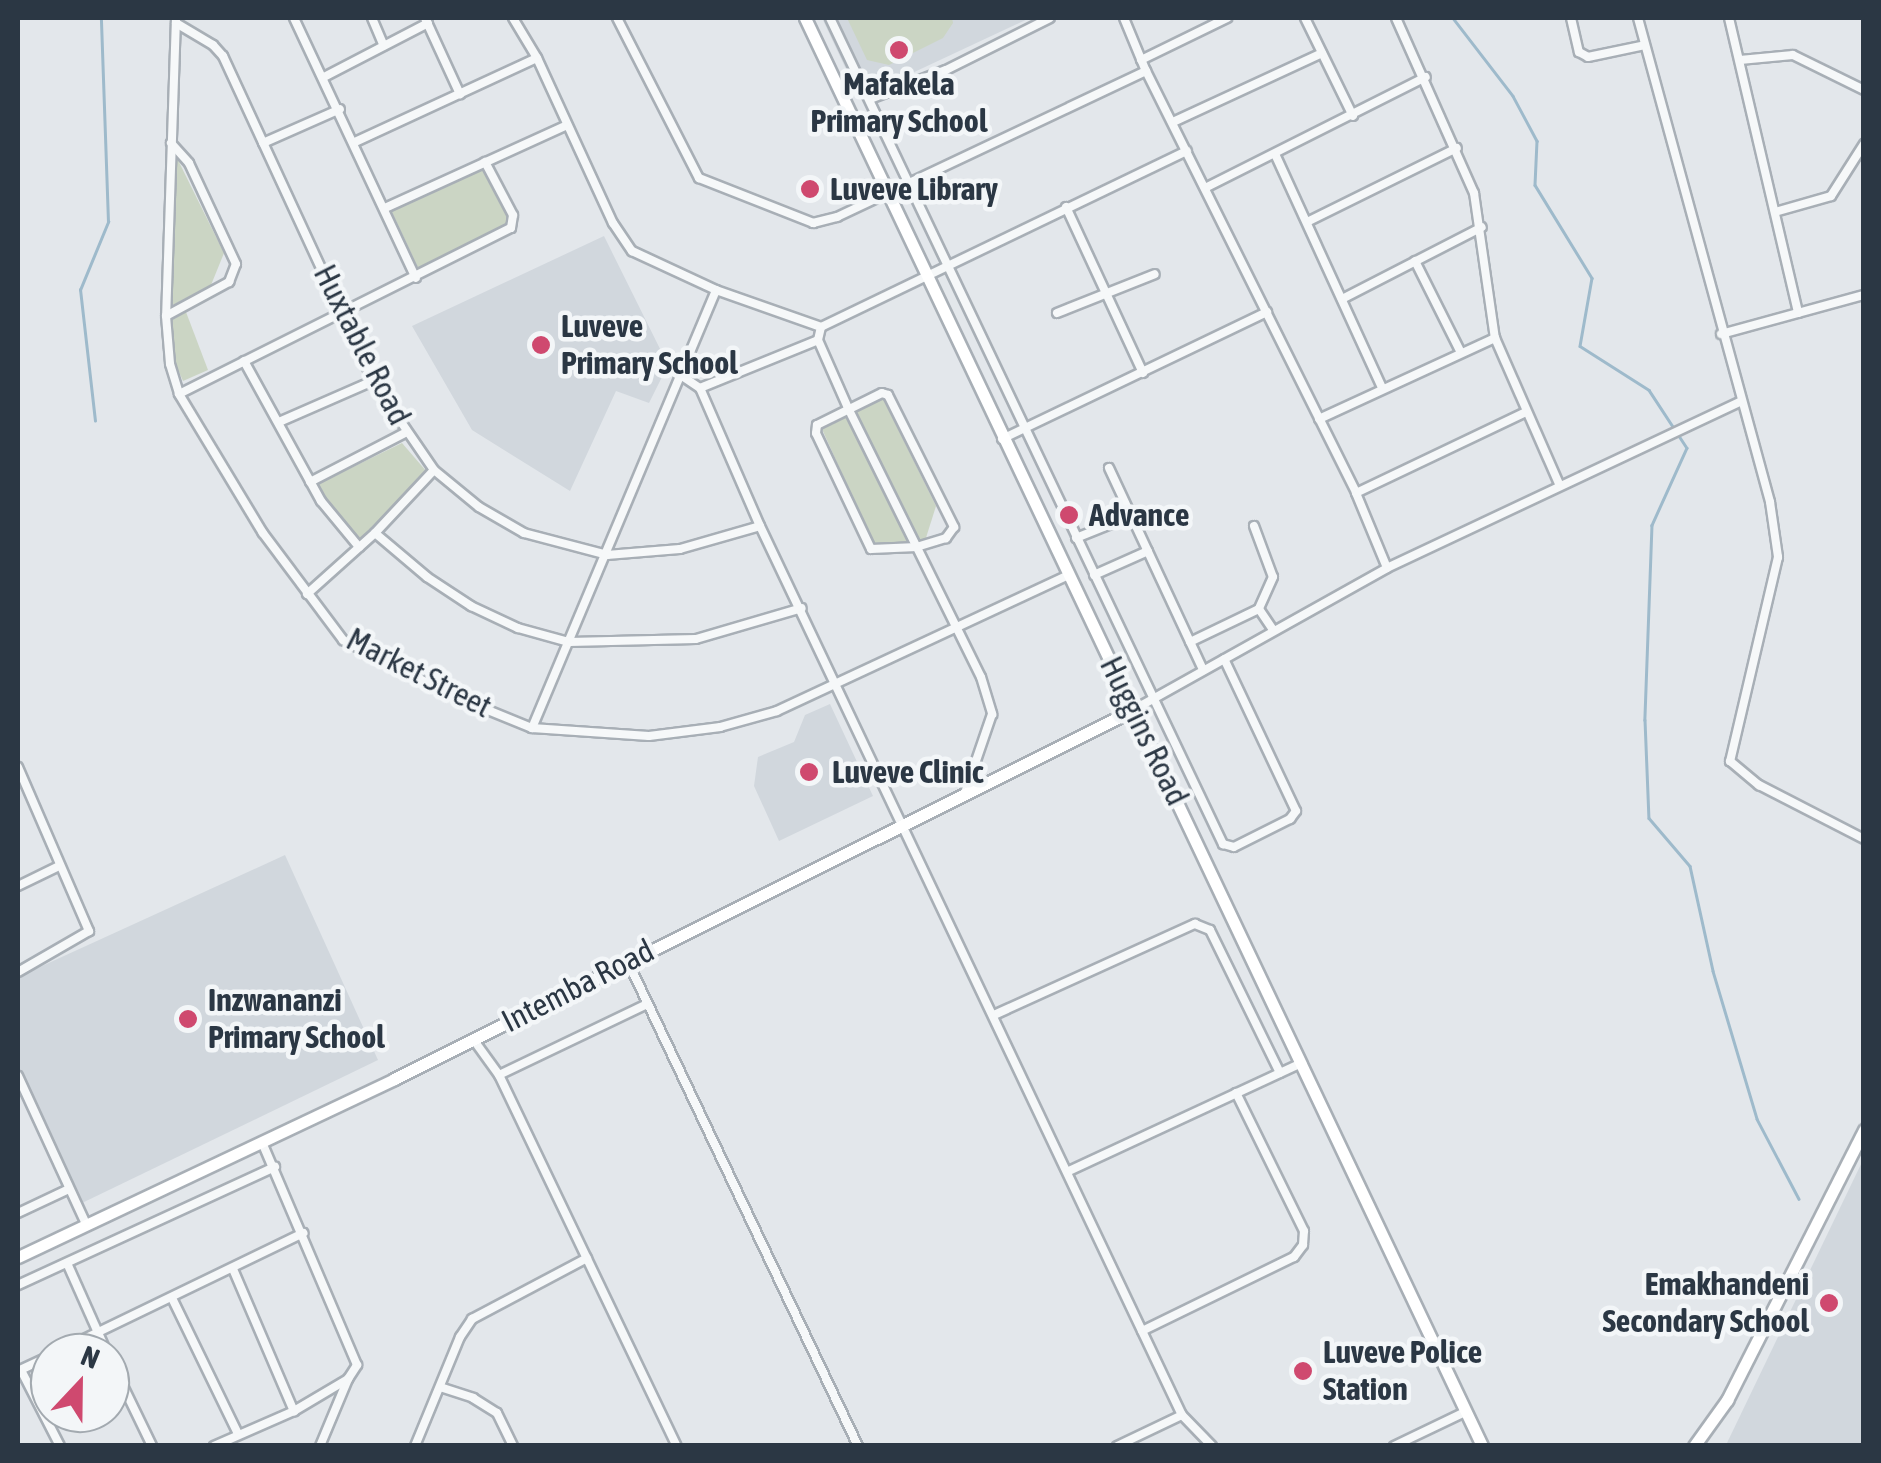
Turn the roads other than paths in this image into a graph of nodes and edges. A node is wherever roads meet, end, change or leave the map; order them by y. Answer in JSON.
{"nodes":[{"id":1,"x":294,"y":18,"type":"edge"},
{"id":2,"x":372,"y":18,"type":"edge"},
{"id":3,"x":513,"y":18,"type":"edge"},
{"id":4,"x":617,"y":18,"type":"edge"},
{"id":5,"x":805,"y":18,"type":"edge"},
{"id":6,"x":830,"y":18,"type":"edge"},
{"id":7,"x":1050,"y":18,"type":"edge"},
{"id":8,"x":1124,"y":18,"type":"edge"},
{"id":9,"x":1227,"y":18,"type":"edge"},
{"id":10,"x":1304,"y":18,"type":"edge"},
{"id":11,"x":1396,"y":18,"type":"edge"},
{"id":12,"x":1570,"y":18,"type":"edge"},
{"id":13,"x":1638,"y":18,"type":"edge"},
{"id":14,"x":1729,"y":18,"type":"edge"},
{"id":15,"x":176,"y":20,"type":"edge"},
{"id":16,"x":426,"y":20,"type":"edge"},
{"id":17,"x":1645,"y":45,"type":"junction"},
{"id":18,"x":384,"y":46,"type":"junction"},
{"id":19,"x":1322,"y":53,"type":"junction"},
{"id":20,"x":536,"y":58,"type":"junction"},
{"id":21,"x":1141,"y":60,"type":"junction"},
{"id":22,"x":1740,"y":60,"type":"junction"},
{"id":23,"x":1146,"y":71,"type":"junction"},
{"id":24,"x":324,"y":77,"type":"junction"},
{"id":25,"x":1426,"y":78,"type":"junction"},
{"id":26,"x":1864,"y":90,"type":"edge"},
{"id":27,"x":460,"y":94,"type":"junction"},
{"id":28,"x":870,"y":99,"type":"junction"},
{"id":29,"x":340,"y":109,"type":"junction"},
{"id":30,"x":1353,"y":116,"type":"junction"},
{"id":31,"x":1172,"y":122,"type":"junction"},
{"id":32,"x":568,"y":125,"type":"junction"},
{"id":33,"x":355,"y":142,"type":"junction"},
{"id":34,"x":171,"y":143,"type":"junction"},
{"id":35,"x":263,"y":143,"type":"junction"},
{"id":36,"x":1864,"y":144,"type":"edge"},
{"id":37,"x":1457,"y":148,"type":"junction"},
{"id":38,"x":1187,"y":151,"type":"junction"},
{"id":39,"x":1275,"y":154,"type":"junction"},
{"id":40,"x":485,"y":162,"type":"junction"},
{"id":41,"x":907,"y":184,"type":"junction"},
{"id":42,"x":1205,"y":188,"type":"junction"},
{"id":43,"x":889,"y":192,"type":"junction"},
{"id":44,"x":384,"y":208,"type":"junction"},
{"id":45,"x":1066,"y":208,"type":"junction"},
{"id":46,"x":1775,"y":212,"type":"junction"},
{"id":47,"x":1307,"y":222,"type":"junction"},
{"id":48,"x":1482,"y":226,"type":"junction"},
{"id":49,"x":1415,"y":261,"type":"junction"},
{"id":50,"x":947,"y":263,"type":"junction"},
{"id":51,"x":929,"y":272,"type":"junction"},
{"id":52,"x":1155,"y":274,"type":"dead end"},
{"id":53,"x":416,"y":278,"type":"junction"},
{"id":54,"x":716,"y":290,"type":"junction"},
{"id":55,"x":1106,"y":293,"type":"junction"},
{"id":56,"x":1864,"y":295,"type":"edge"},
{"id":57,"x":1342,"y":299,"type":"junction"},
{"id":58,"x":343,"y":312,"type":"junction"},
{"id":59,"x":1267,"y":312,"type":"junction"},
{"id":60,"x":1798,"y":313,"type":"junction"},
{"id":61,"x":1057,"y":314,"type":"dead end"},
{"id":62,"x":166,"y":316,"type":"junction"},
{"id":63,"x":821,"y":327,"type":"junction"},
{"id":64,"x":1721,"y":334,"type":"junction"},
{"id":65,"x":1494,"y":338,"type":"junction"},
{"id":66,"x":818,"y":340,"type":"junction"},
{"id":67,"x":1460,"y":350,"type":"junction"},
{"id":68,"x":244,"y":361,"type":"junction"},
{"id":69,"x":1143,"y":372,"type":"junction"},
{"id":70,"x":679,"y":374,"type":"junction"},
{"id":71,"x":373,"y":381,"type":"junction"},
{"id":72,"x":700,"y":388,"type":"junction"},
{"id":73,"x":1382,"y":388,"type":"junction"},
{"id":74,"x":179,"y":394,"type":"junction"},
{"id":75,"x":1740,"y":402,"type":"junction"},
{"id":76,"x":848,"y":408,"type":"junction"},
{"id":77,"x":1526,"y":412,"type":"junction"},
{"id":78,"x":1319,"y":420,"type":"junction"},
{"id":79,"x":279,"y":422,"type":"junction"},
{"id":80,"x":1022,"y":429,"type":"junction"},
{"id":81,"x":406,"y":433,"type":"junction"},
{"id":82,"x":1002,"y":439,"type":"junction"},
{"id":83,"x":1108,"y":468,"type":"dead end"},
{"id":84,"x":434,"y":470,"type":"junction"},
{"id":85,"x":310,"y":482,"type":"junction"},
{"id":86,"x":1559,"y":484,"type":"junction"},
{"id":87,"x":1356,"y":494,"type":"junction"},
{"id":88,"x":1131,"y":516,"type":"junction"},
{"id":89,"x":760,"y":526,"type":"junction"},
{"id":90,"x":1254,"y":526,"type":"dead end"},
{"id":91,"x":375,"y":533,"type":"junction"},
{"id":92,"x":1076,"y":538,"type":"junction"},
{"id":93,"x":359,"y":547,"type":"junction"},
{"id":94,"x":918,"y":548,"type":"junction"},
{"id":95,"x":1148,"y":551,"type":"junction"},
{"id":96,"x":607,"y":555,"type":"junction"},
{"id":97,"x":1388,"y":568,"type":"junction"},
{"id":98,"x":1094,"y":575,"type":"junction"},
{"id":99,"x":1068,"y":576,"type":"junction"},
{"id":100,"x":307,"y":594,"type":"junction"},
{"id":101,"x":802,"y":608,"type":"junction"},
{"id":102,"x":1259,"y":609,"type":"junction"},
{"id":103,"x":957,"y":629,"type":"junction"},
{"id":104,"x":1274,"y":630,"type":"junction"},
{"id":105,"x":568,"y":642,"type":"junction"},
{"id":106,"x":1190,"y":642,"type":"junction"},
{"id":107,"x":1224,"y":659,"type":"junction"},
{"id":108,"x":1203,"y":670,"type":"junction"},
{"id":109,"x":838,"y":684,"type":"junction"},
{"id":110,"x":1155,"y":699,"type":"junction"},
{"id":111,"x":1136,"y":710,"type":"junction"},
{"id":112,"x":532,"y":728,"type":"junction"},
{"id":113,"x":18,"y":768,"type":"edge"},
{"id":114,"x":964,"y":796,"type":"junction"},
{"id":115,"x":904,"y":826,"type":"junction"},
{"id":116,"x":1864,"y":839,"type":"edge"},
{"id":117,"x":59,"y":866,"type":"junction"},
{"id":118,"x":18,"y":886,"type":"edge"},
{"id":119,"x":628,"y":961,"type":"junction"},
{"id":120,"x":18,"y":972,"type":"edge"},
{"id":121,"x":646,"y":1004,"type":"junction"},
{"id":122,"x":994,"y":1014,"type":"junction"},
{"id":123,"x":473,"y":1039,"type":"junction"},
{"id":124,"x":1300,"y":1064,"type":"junction"},
{"id":125,"x":1280,"y":1073,"type":"junction"},
{"id":126,"x":499,"y":1075,"type":"junction"},
{"id":127,"x":18,"y":1076,"type":"edge"},
{"id":128,"x":1236,"y":1093,"type":"junction"},
{"id":129,"x":1864,"y":1130,"type":"edge"},
{"id":130,"x":261,"y":1140,"type":"junction"},
{"id":131,"x":275,"y":1167,"type":"junction"},
{"id":132,"x":1068,"y":1171,"type":"junction"},
{"id":133,"x":69,"y":1189,"type":"junction"},
{"id":134,"x":18,"y":1213,"type":"edge"},
{"id":135,"x":86,"y":1224,"type":"junction"},
{"id":136,"x":302,"y":1233,"type":"junction"},
{"id":137,"x":18,"y":1257,"type":"edge"},
{"id":138,"x":588,"y":1258,"type":"junction"},
{"id":139,"x":67,"y":1263,"type":"junction"},
{"id":140,"x":233,"y":1269,"type":"junction"},
{"id":141,"x":18,"y":1285,"type":"edge"},
{"id":142,"x":172,"y":1298,"type":"junction"},
{"id":143,"x":1142,"y":1331,"type":"junction"},
{"id":144,"x":97,"y":1332,"type":"joint"},
{"id":145,"x":19,"y":1371,"type":"edge"},
{"id":146,"x":348,"y":1379,"type":"junction"},
{"id":147,"x":440,"y":1386,"type":"junction"},
{"id":148,"x":130,"y":1401,"type":"edge"},
{"id":149,"x":294,"y":1411,"type":"junction"},
{"id":150,"x":1465,"y":1412,"type":"junction"},
{"id":151,"x":1182,"y":1415,"type":"junction"},
{"id":152,"x":1194,"y":1432,"type":"junction"},
{"id":153,"x":238,"y":1434,"type":"junction"},
{"id":154,"x":60,"y":1446,"type":"edge"},
{"id":155,"x":152,"y":1446,"type":"edge"},
{"id":156,"x":214,"y":1446,"type":"edge"},
{"id":157,"x":320,"y":1446,"type":"edge"},
{"id":158,"x":415,"y":1446,"type":"edge"},
{"id":159,"x":513,"y":1446,"type":"edge"},
{"id":160,"x":677,"y":1446,"type":"edge"},
{"id":161,"x":858,"y":1446,"type":"edge"},
{"id":162,"x":1117,"y":1446,"type":"edge"},
{"id":163,"x":1199,"y":1446,"type":"edge"},
{"id":164,"x":1212,"y":1446,"type":"edge"},
{"id":165,"x":1394,"y":1446,"type":"edge"},
{"id":166,"x":1482,"y":1446,"type":"edge"},
{"id":167,"x":1694,"y":1446,"type":"edge"}],
"edges":[{"from":1,"to":24,"type":"street"},
{"from":2,"to":18,"type":"street"},
{"from":3,"to":20,"type":"street"},
{"from":4,"to":43,"type":"street"},
{"from":5,"to":43,"type":"street","name":"Huggins Road"},
{"from":6,"to":28,"type":"street"},
{"from":7,"to":28,"type":"street"},
{"from":8,"to":21,"type":"street"},
{"from":9,"to":21,"type":"street"},
{"from":10,"to":19,"type":"street"},
{"from":11,"to":25,"type":"street"},
{"from":12,"to":17,"type":"street"},
{"from":13,"to":17,"type":"street"},
{"from":14,"to":22,"type":"street"},
{"from":15,"to":34,"type":"street","name":"Market Street"},
{"from":15,"to":35,"type":"street","name":"Huxtable Road"},
{"from":16,"to":18,"type":"street"},
{"from":16,"to":27,"type":"street"},
{"from":17,"to":64,"type":"street"},
{"from":18,"to":24,"type":"street"},
{"from":19,"to":30,"type":"street"},
{"from":19,"to":31,"type":"street"},
{"from":20,"to":27,"type":"street"},
{"from":20,"to":32,"type":"street"},
{"from":21,"to":23,"type":"street"},
{"from":22,"to":26,"type":"street"},
{"from":22,"to":46,"type":"street"},
{"from":23,"to":31,"type":"street"},
{"from":23,"to":41,"type":"street"},
{"from":24,"to":29,"type":"street"},
{"from":25,"to":30,"type":"street"},
{"from":25,"to":37,"type":"street"},
{"from":27,"to":33,"type":"street"},
{"from":28,"to":41,"type":"street"},
{"from":29,"to":33,"type":"street"},
{"from":29,"to":35,"type":"street"},
{"from":30,"to":39,"type":"street"},
{"from":31,"to":38,"type":"street"},
{"from":32,"to":40,"type":"street"},
{"from":32,"to":54,"type":"street"},
{"from":33,"to":44,"type":"street"},
{"from":34,"to":62,"type":"street","name":"Market Street"},
{"from":34,"to":62,"type":"street"},
{"from":35,"to":58,"type":"street","name":"Huxtable Road"},
{"from":36,"to":46,"type":"street"},
{"from":37,"to":47,"type":"street"},
{"from":37,"to":48,"type":"street"},
{"from":38,"to":42,"type":"street"},
{"from":38,"to":45,"type":"street"},
{"from":39,"to":42,"type":"street"},
{"from":39,"to":47,"type":"street"},
{"from":40,"to":44,"type":"street"},
{"from":40,"to":53,"type":"street"},
{"from":41,"to":43,"type":"street"},
{"from":41,"to":50,"type":"street"},
{"from":42,"to":59,"type":"street"},
{"from":43,"to":51,"type":"street","name":"Huggins Road"},
{"from":44,"to":53,"type":"street"},
{"from":45,"to":50,"type":"street"},
{"from":45,"to":55,"type":"street"},
{"from":46,"to":60,"type":"street"},
{"from":47,"to":57,"type":"street"},
{"from":48,"to":49,"type":"street"},
{"from":48,"to":65,"type":"street"},
{"from":49,"to":57,"type":"street"},
{"from":49,"to":67,"type":"street"},
{"from":50,"to":51,"type":"street"},
{"from":50,"to":80,"type":"street"},
{"from":51,"to":63,"type":"street"},
{"from":51,"to":82,"type":"street","name":"Huggins Road"},
{"from":52,"to":55,"type":"street"},
{"from":53,"to":58,"type":"street"},
{"from":54,"to":63,"type":"street"},
{"from":54,"to":70,"type":"street"},
{"from":55,"to":61,"type":"street"},
{"from":55,"to":69,"type":"street"},
{"from":56,"to":60,"type":"street"},
{"from":57,"to":73,"type":"street"},
{"from":58,"to":68,"type":"street"},
{"from":58,"to":71,"type":"street","name":"Huxtable Road"},
{"from":59,"to":69,"type":"street"},
{"from":59,"to":78,"type":"street"},
{"from":60,"to":64,"type":"street"},
{"from":62,"to":74,"type":"street","name":"Market Street"},
{"from":63,"to":66,"type":"street"},
{"from":64,"to":75,"type":"street"},
{"from":65,"to":67,"type":"street"},
{"from":65,"to":77,"type":"street"},
{"from":66,"to":72,"type":"street"},
{"from":66,"to":76,"type":"street"},
{"from":67,"to":73,"type":"street"},
{"from":68,"to":74,"type":"street"},
{"from":68,"to":79,"type":"street"},
{"from":69,"to":80,"type":"street"},
{"from":70,"to":72,"type":"street"},
{"from":70,"to":96,"type":"street"},
{"from":71,"to":79,"type":"street"},
{"from":71,"to":81,"type":"street","name":"Huxtable Road"},
{"from":72,"to":89,"type":"street"},
{"from":73,"to":78,"type":"street"},
{"from":74,"to":100,"type":"street","name":"Market Street"},
{"from":75,"to":86,"type":"street"},
{"from":75,"to":116,"type":"street"},
{"from":76,"to":94,"type":"street"},
{"from":76,"to":94,"type":"street"},
{"from":76,"to":94,"type":"street"},
{"from":77,"to":86,"type":"street"},
{"from":77,"to":87,"type":"street"},
{"from":78,"to":87,"type":"street"},
{"from":79,"to":85,"type":"street"},
{"from":80,"to":82,"type":"street"},
{"from":80,"to":92,"type":"street"},
{"from":81,"to":84,"type":"street","name":"Huxtable Road"},
{"from":81,"to":85,"type":"street"},
{"from":82,"to":99,"type":"street","name":"Huggins Road"},
{"from":83,"to":88,"type":"street"},
{"from":84,"to":91,"type":"street"},
{"from":84,"to":96,"type":"street","name":"Huxtable Road"},
{"from":85,"to":93,"type":"street"},
{"from":86,"to":97,"type":"street"},
{"from":87,"to":97,"type":"street"},
{"from":88,"to":92,"type":"street"},
{"from":88,"to":95,"type":"street"},
{"from":89,"to":96,"type":"street","name":"Huxtable Road"},
{"from":89,"to":101,"type":"street"},
{"from":90,"to":102,"type":"street"},
{"from":91,"to":93,"type":"street"},
{"from":91,"to":105,"type":"street"},
{"from":92,"to":98,"type":"street"},
{"from":93,"to":100,"type":"street"},
{"from":94,"to":103,"type":"street"},
{"from":95,"to":98,"type":"street"},
{"from":95,"to":106,"type":"street"},
{"from":96,"to":105,"type":"street"},
{"from":97,"to":104,"type":"street"},
{"from":98,"to":110,"type":"street"},
{"from":99,"to":103,"type":"street","name":"Market Street"},
{"from":99,"to":111,"type":"street","name":"Huggins Road"},
{"from":100,"to":112,"type":"street","name":"Market Street"},
{"from":101,"to":105,"type":"street"},
{"from":101,"to":109,"type":"street"},
{"from":102,"to":104,"type":"street"},
{"from":102,"to":106,"type":"street"},
{"from":103,"to":109,"type":"street","name":"Market Street"},
{"from":103,"to":114,"type":"street"},
{"from":104,"to":107,"type":"street"},
{"from":105,"to":112,"type":"street"},
{"from":106,"to":108,"type":"street"},
{"from":107,"to":108,"type":"street"},
{"from":107,"to":110,"type":"street"},
{"from":108,"to":110,"type":"street"},
{"from":109,"to":112,"type":"street","name":"Market Street"},
{"from":109,"to":115,"type":"street"},
{"from":110,"to":111,"type":"street"},
{"from":111,"to":114,"type":"street","name":"Intemba Road"},
{"from":111,"to":124,"type":"street","name":"Huggins Road"},
{"from":113,"to":117,"type":"street"},
{"from":114,"to":115,"type":"street","name":"Intemba Road"},
{"from":115,"to":119,"type":"street","name":"Intemba Road"},
{"from":115,"to":122,"type":"street"},
{"from":117,"to":118,"type":"street"},
{"from":117,"to":120,"type":"street"},
{"from":119,"to":121,"type":"street"},
{"from":119,"to":123,"type":"street","name":"Intemba Road"},
{"from":121,"to":126,"type":"street"},
{"from":121,"to":161,"type":"street"},
{"from":122,"to":125,"type":"street"},
{"from":122,"to":132,"type":"street"},
{"from":123,"to":126,"type":"street"},
{"from":123,"to":130,"type":"street","name":"Intemba Road"},
{"from":124,"to":125,"type":"street"},
{"from":124,"to":150,"type":"street","name":"Huggins Road"},
{"from":125,"to":128,"type":"street"},
{"from":126,"to":138,"type":"street"},
{"from":127,"to":133,"type":"street"},
{"from":128,"to":132,"type":"street"},
{"from":128,"to":143,"type":"street"},
{"from":129,"to":167,"type":"street"},
{"from":130,"to":131,"type":"street"},
{"from":130,"to":135,"type":"street","name":"Intemba Road"},
{"from":131,"to":136,"type":"street"},
{"from":131,"to":139,"type":"street"},
{"from":132,"to":143,"type":"street"},
{"from":133,"to":134,"type":"street"},
{"from":133,"to":135,"type":"street"},
{"from":135,"to":137,"type":"street","name":"Intemba Road"},
{"from":136,"to":140,"type":"street"},
{"from":136,"to":146,"type":"street"},
{"from":138,"to":147,"type":"street"},
{"from":138,"to":160,"type":"street"},
{"from":139,"to":141,"type":"street"},
{"from":139,"to":144,"type":"street"},
{"from":140,"to":142,"type":"street"},
{"from":140,"to":149,"type":"street"},
{"from":142,"to":144,"type":"street"},
{"from":142,"to":153,"type":"street"},
{"from":143,"to":151,"type":"street"},
{"from":145,"to":154,"type":"street"},
{"from":146,"to":149,"type":"street"},
{"from":146,"to":157,"type":"street"},
{"from":147,"to":158,"type":"street"},
{"from":147,"to":159,"type":"street"},
{"from":148,"to":155,"type":"street"},
{"from":149,"to":153,"type":"street"},
{"from":150,"to":165,"type":"street"},
{"from":150,"to":166,"type":"street","name":"Huggins Road"},
{"from":151,"to":152,"type":"street"},
{"from":151,"to":162,"type":"street"},
{"from":152,"to":163,"type":"street"},
{"from":152,"to":164,"type":"street"},
{"from":153,"to":156,"type":"street"}]}
